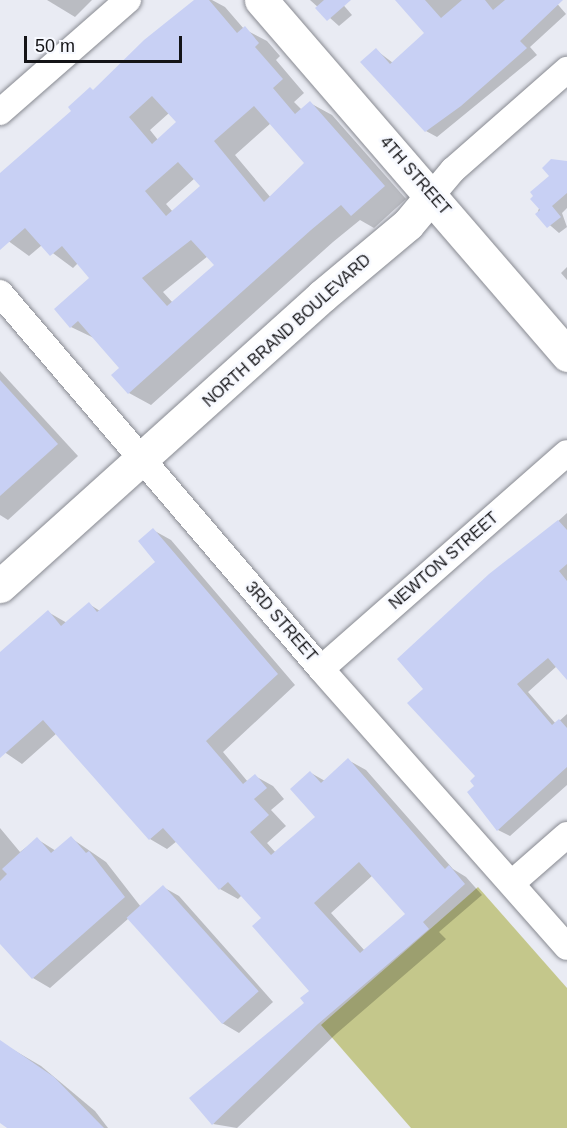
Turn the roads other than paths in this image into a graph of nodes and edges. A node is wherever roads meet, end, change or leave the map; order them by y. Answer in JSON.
{"nodes":[{"id":1,"x":129,"y":0,"type":"edge"},
{"id":2,"x":261,"y":0,"type":"edge"},
{"id":3,"x":567,"y":70,"type":"edge"},
{"id":4,"x":0,"y":112,"type":"edge"},
{"id":5,"x":432,"y":195,"type":"junction"},
{"id":6,"x":0,"y":293,"type":"edge"},
{"id":7,"x":567,"y":355,"type":"edge"},
{"id":8,"x":567,"y":453,"type":"edge"},
{"id":9,"x":142,"y":461,"type":"junction"},
{"id":10,"x":0,"y":586,"type":"edge"},
{"id":11,"x":321,"y":669,"type":"junction"},
{"id":12,"x":567,"y":835,"type":"edge"},
{"id":13,"x":512,"y":883,"type":"junction"},
{"id":14,"x":567,"y":947,"type":"edge"}],
"edges":[{"from":1,"to":4,"type":"street"},
{"from":2,"to":5,"type":"street","name":"4TH STREET"},
{"from":3,"to":5,"type":"street","name":"NORTH BRAND BOULEVARD"},
{"from":5,"to":7,"type":"street","name":"4TH STREET"},
{"from":5,"to":9,"type":"street","name":"NORTH BRAND BOULEVARD"},
{"from":6,"to":9,"type":"street","name":"3RD STREET"},
{"from":8,"to":11,"type":"street","name":"NEWTON STREET"},
{"from":9,"to":10,"type":"street","name":"NORTH BRAND BOULEVARD"},
{"from":9,"to":11,"type":"street","name":"3RD STREET"},
{"from":11,"to":13,"type":"street","name":"3RD STREET"},
{"from":12,"to":13,"type":"street"},
{"from":13,"to":14,"type":"street","name":"3RD STREET"}]}
